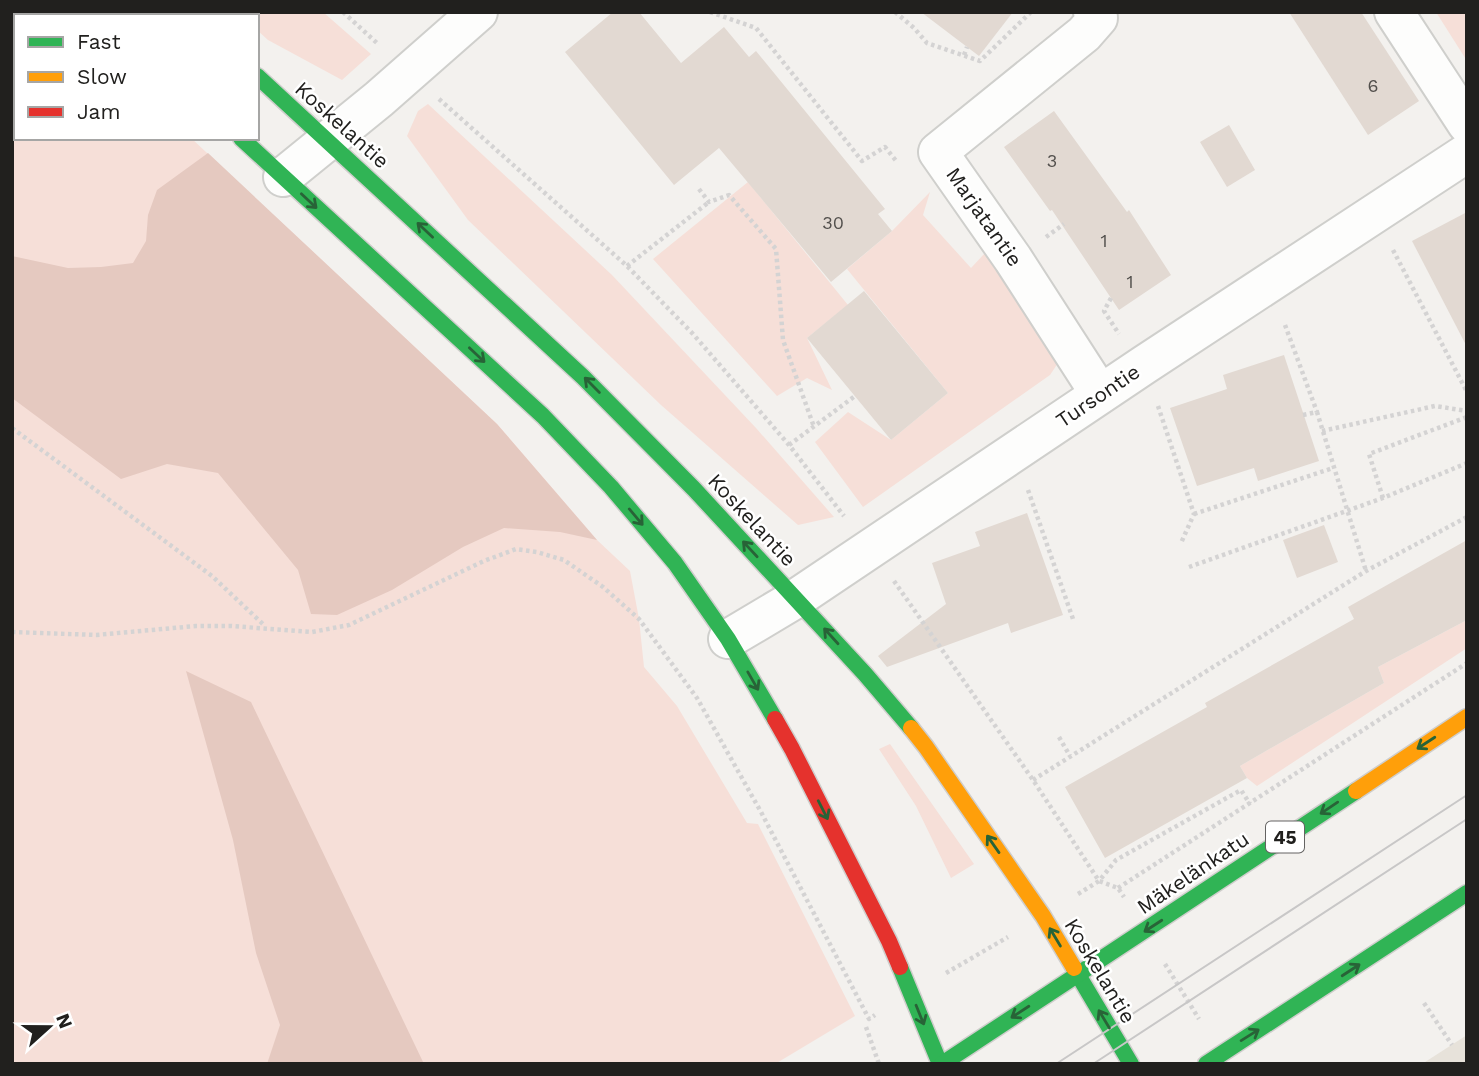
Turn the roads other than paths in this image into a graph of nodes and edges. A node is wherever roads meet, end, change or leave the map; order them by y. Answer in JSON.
{"nodes":[{"id":1,"x":478,"y":12,"type":"edge"},
{"id":2,"x":1093,"y":12,"type":"edge"},
{"id":3,"x":1394,"y":12,"type":"edge"},
{"id":4,"x":259,"y":78,"type":"edge"},
{"id":5,"x":1467,"y":124,"type":"edge"},
{"id":6,"x":243,"y":140,"type":"edge"},
{"id":7,"x":329,"y":141,"type":"junction"},
{"id":8,"x":1467,"y":153,"type":"edge"},
{"id":9,"x":283,"y":177,"type":"junction"},
{"id":10,"x":1100,"y":394,"type":"junction"},
{"id":11,"x":797,"y":598,"type":"junction"},
{"id":12,"x":729,"y":639,"type":"junction"},
{"id":13,"x":1467,"y":717,"type":"edge"},
{"id":14,"x":1467,"y":893,"type":"edge"},
{"id":15,"x":1077,"y":974,"type":"junction"},
{"id":16,"x":941,"y":1064,"type":"edge"},
{"id":17,"x":1131,"y":1064,"type":"edge"},
{"id":18,"x":1206,"y":1064,"type":"edge"}],
"edges":[{"from":1,"to":7,"type":"street"},
{"from":2,"to":10,"type":"street","name":"Marjatantie"},
{"from":3,"to":5,"type":"street"},
{"from":4,"to":7,"type":"main road","name":"Koskelantie"},
{"from":6,"to":9,"type":"main road"},
{"from":7,"to":9,"type":"street"},
{"from":11,"to":7,"type":"main road","name":"Koskelantie","one_way":true},
{"from":8,"to":10,"type":"street","name":"Tursontie"},
{"from":9,"to":12,"type":"main road","one_way":true},
{"from":10,"to":11,"type":"street","name":"Tursontie"},
{"from":11,"to":12,"type":"street","name":"Tursontie"},
{"from":15,"to":11,"type":"main road","name":"Koskelantie","one_way":true},
{"from":12,"to":16,"type":"main road","one_way":true},
{"from":13,"to":15,"type":"main road","name":"Mäkelänkatu","number":"45","one_way":true},
{"from":18,"to":14,"type":"main road","one_way":true},
{"from":15,"to":16,"type":"main road","name":"Mäkelänkatu","one_way":true},
{"from":17,"to":15,"type":"main road","name":"Koskelantie","one_way":true}]}
